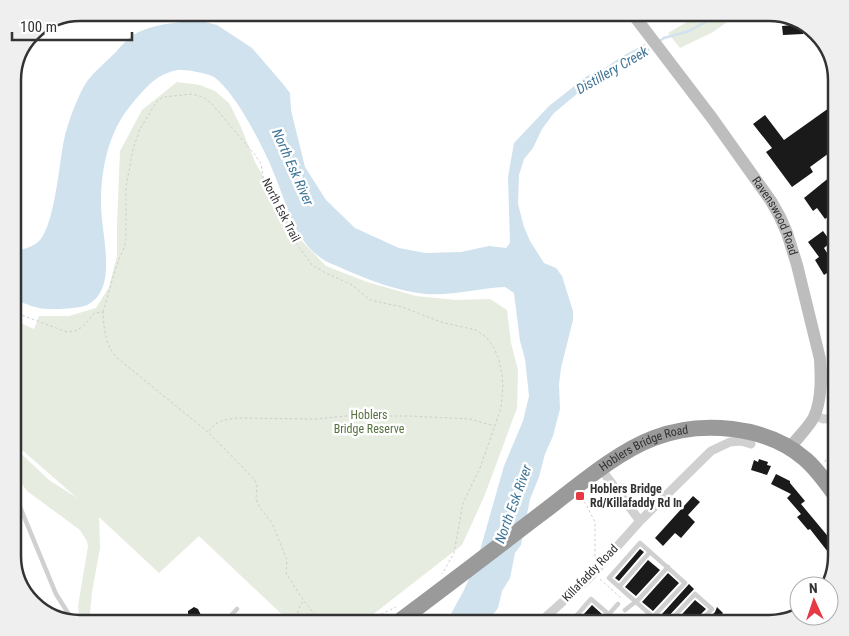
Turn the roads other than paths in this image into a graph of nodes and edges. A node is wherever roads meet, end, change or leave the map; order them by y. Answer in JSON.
{"nodes":[{"id":1,"x":639,"y":21,"type":"edge"},
{"id":2,"x":815,"y":415,"type":"junction"},
{"id":3,"x":828,"y":419,"type":"edge"},
{"id":4,"x":751,"y":444,"type":"dead end"},
{"id":5,"x":790,"y":448,"type":"junction"},
{"id":6,"x":601,"y":469,"type":"junction"},
{"id":7,"x":828,"y":486,"type":"edge"},
{"id":8,"x":21,"y":509,"type":"edge"},
{"id":9,"x":640,"y":521,"type":"junction"},
{"id":10,"x":650,"y":552,"type":"junction"},
{"id":11,"x":668,"y":567,"type":"junction"},
{"id":12,"x":619,"y":587,"type":"junction"},
{"id":13,"x":635,"y":601,"type":"junction"},
{"id":14,"x":618,"y":604,"type":"dead end"},
{"id":15,"x":237,"y":609,"type":"dead end"},
{"id":16,"x":625,"y":610,"type":"dead end"},
{"id":17,"x":69,"y":614,"type":"edge"},
{"id":18,"x":232,"y":615,"type":"edge"},
{"id":19,"x":397,"y":615,"type":"edge"},
{"id":20,"x":549,"y":615,"type":"edge"},
{"id":21,"x":578,"y":615,"type":"edge"},
{"id":22,"x":609,"y":615,"type":"joint"},
{"id":23,"x":651,"y":615,"type":"edge"},
{"id":24,"x":655,"y":615,"type":"edge"},
{"id":25,"x":676,"y":615,"type":"edge"},
{"id":26,"x":706,"y":615,"type":"edge"}],
"edges":[{"from":1,"to":2,"type":"street","name":"Ravenswood Road"},
{"from":2,"to":3,"type":"street"},
{"from":2,"to":5,"type":"street","name":"Ravenswood Road"},
{"from":4,"to":9,"type":"street","name":"Killafaddy Road"},
{"from":5,"to":6,"type":"highway","name":"Hoblers Bridge Road"},
{"from":5,"to":7,"type":"highway","name":"Hoblers Bridge Road"},
{"from":6,"to":9,"type":"street"},
{"from":6,"to":19,"type":"highway","name":"Hoblers Bridge Road"},
{"from":8,"to":17,"type":"lane"},
{"from":9,"to":20,"type":"street","name":"Killafaddy Road"},
{"from":10,"to":11,"type":"lane"},
{"from":10,"to":12,"type":"lane"},
{"from":10,"to":12,"type":"lane"},
{"from":11,"to":13,"type":"lane"},
{"from":11,"to":24,"type":"lane"},
{"from":12,"to":13,"type":"lane"},
{"from":13,"to":16,"type":"lane"},
{"from":13,"to":23,"type":"lane"},
{"from":14,"to":22,"type":"lane"},
{"from":15,"to":18,"type":"lane"},
{"from":21,"to":22,"type":"lane"},
{"from":25,"to":26,"type":"lane"}]}
